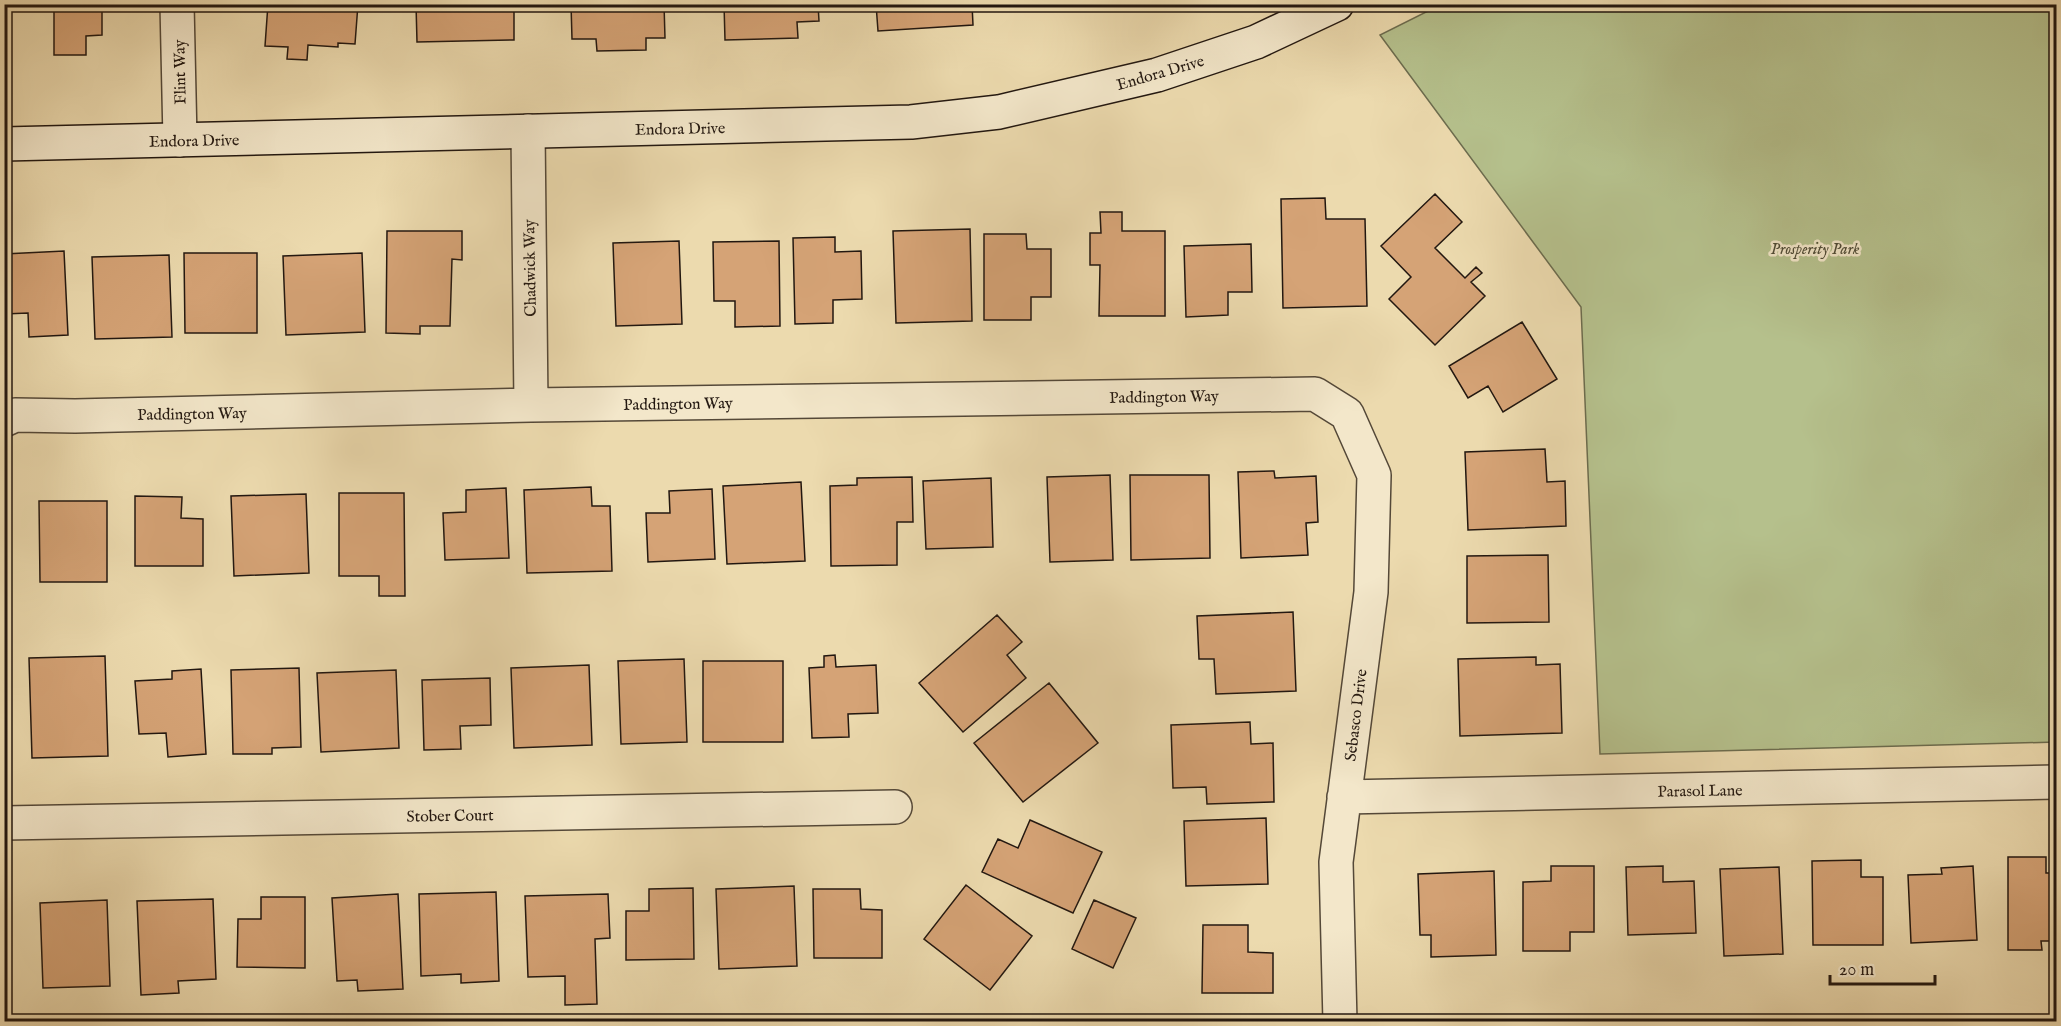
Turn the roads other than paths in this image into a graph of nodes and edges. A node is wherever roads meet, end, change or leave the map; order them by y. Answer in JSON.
{"nodes":[{"id":1,"x":177,"y":4,"type":"edge"},
{"id":2,"x":1337,"y":4,"type":"edge"},
{"id":3,"x":528,"y":132,"type":"junction"},
{"id":4,"x":180,"y":140,"type":"junction"},
{"id":5,"x":4,"y":144,"type":"edge"},
{"id":6,"x":531,"y":405,"type":"junction"},
{"id":7,"x":1347,"y":414,"type":"joint"},
{"id":8,"x":4,"y":420,"type":"edge"},
{"id":9,"x":2056,"y":782,"type":"edge"},
{"id":10,"x":1344,"y":798,"type":"junction"},
{"id":11,"x":895,"y":807,"type":"dead end"},
{"id":12,"x":4,"y":823,"type":"edge"},
{"id":13,"x":1340,"y":1022,"type":"edge"}],
"edges":[{"from":1,"to":4,"type":"street","name":"Flint Way"},
{"from":2,"to":3,"type":"street","name":"Endora Drive"},
{"from":3,"to":4,"type":"street","name":"Endora Drive"},
{"from":3,"to":6,"type":"street","name":"Chadwick Way"},
{"from":4,"to":5,"type":"street","name":"Endora Drive"},
{"from":6,"to":7,"type":"street","name":"Paddington Way"},
{"from":6,"to":8,"type":"street","name":"Paddington Way"},
{"from":7,"to":10,"type":"street","name":"Sebasco Drive"},
{"from":9,"to":10,"type":"street","name":"Parasol Lane"},
{"from":10,"to":13,"type":"street","name":"Sebasco Drive"},
{"from":11,"to":12,"type":"street","name":"Stober Court"}]}
